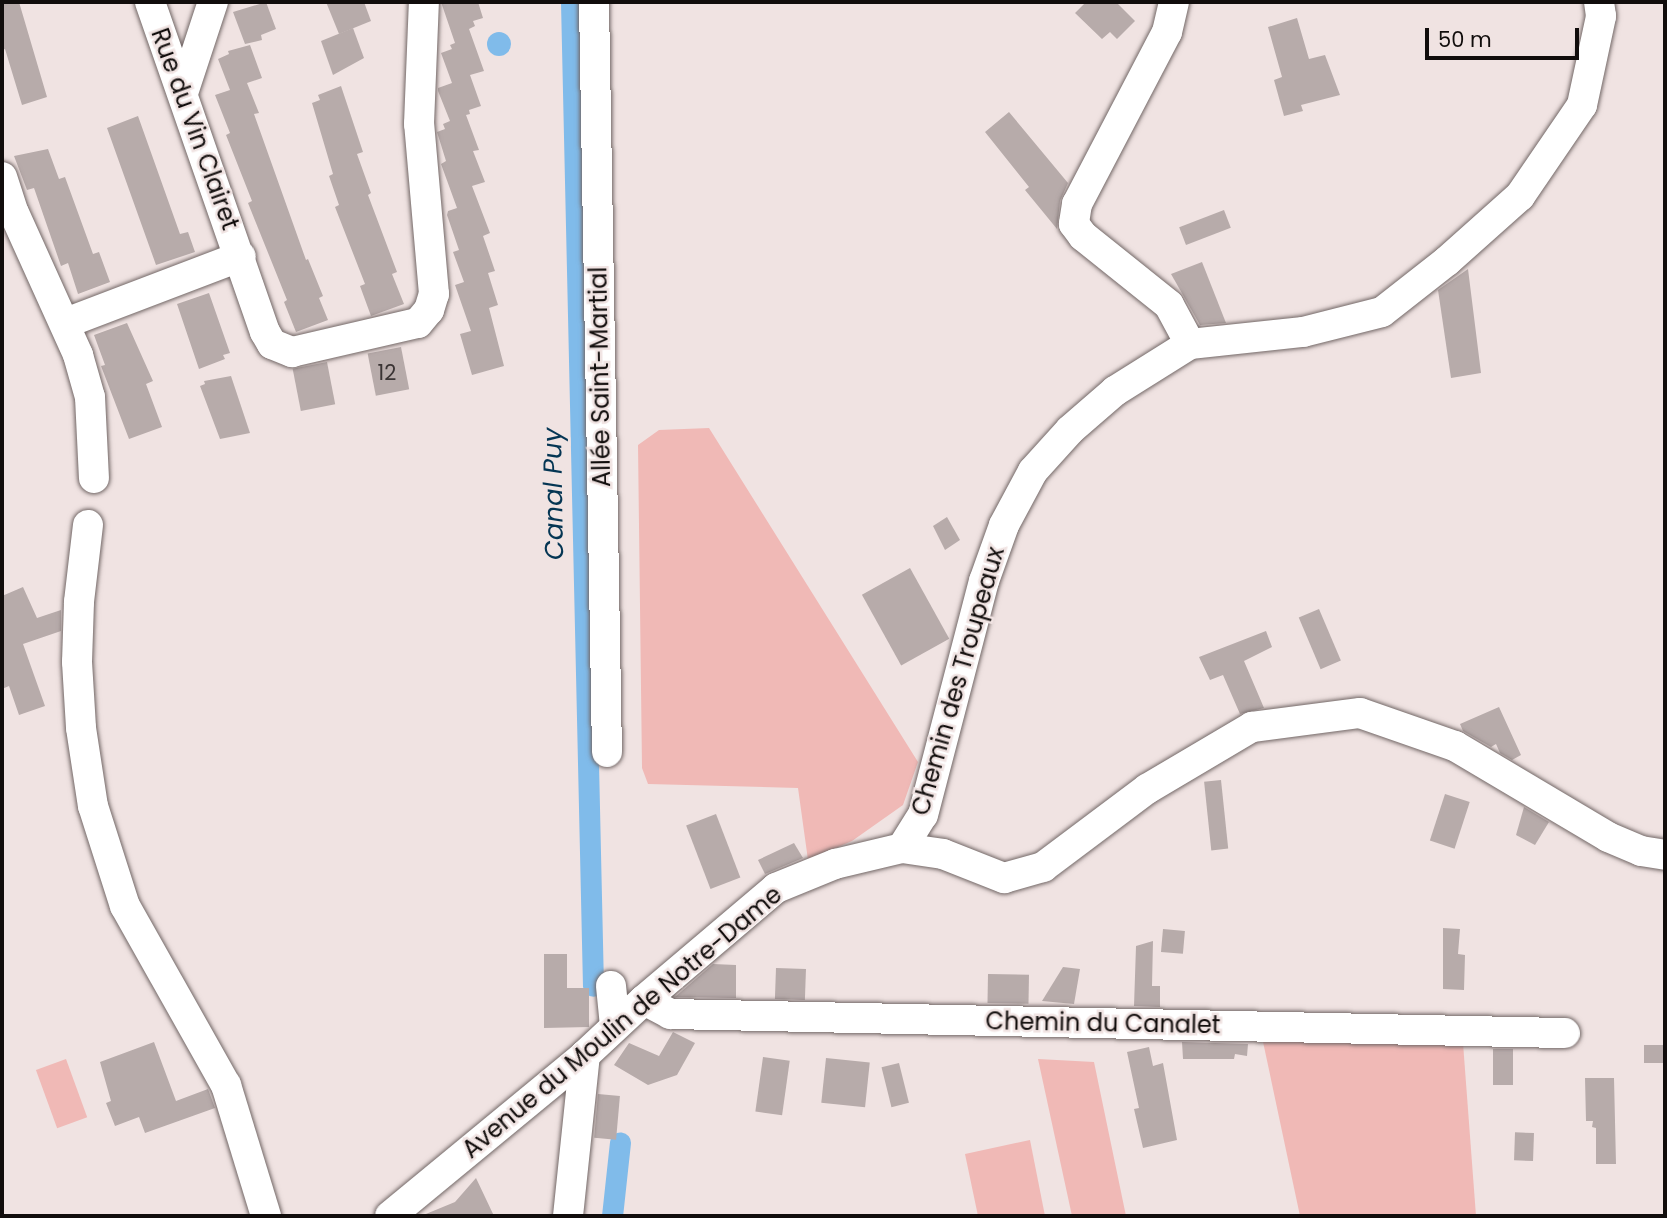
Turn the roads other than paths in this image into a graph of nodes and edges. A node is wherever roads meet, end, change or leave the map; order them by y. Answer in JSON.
{"nodes":[{"id":1,"x":150,"y":2,"type":"edge"},
{"id":2,"x":213,"y":2,"type":"edge"},
{"id":3,"x":424,"y":2,"type":"edge"},
{"id":4,"x":594,"y":2,"type":"edge"},
{"id":5,"x":1174,"y":2,"type":"edge"},
{"id":6,"x":1599,"y":2,"type":"edge"},
{"id":7,"x":183,"y":93,"type":"junction"},
{"id":8,"x":2,"y":177,"type":"edge"},
{"id":9,"x":241,"y":256,"type":"junction"},
{"id":10,"x":66,"y":323,"type":"junction"},
{"id":11,"x":1190,"y":344,"type":"junction"},
{"id":12,"x":94,"y":478,"type":"dead end"},
{"id":13,"x":88,"y":525,"type":"dead end"},
{"id":14,"x":607,"y":752,"type":"dead end"},
{"id":15,"x":902,"y":848,"type":"junction"},
{"id":16,"x":1665,"y":855,"type":"edge"},
{"id":17,"x":611,"y":986,"type":"dead end"},
{"id":18,"x":644,"y":1000,"type":"junction"},
{"id":19,"x":615,"y":1026,"type":"junction"},
{"id":20,"x":1565,"y":1033,"type":"dead end"},
{"id":21,"x":585,"y":1055,"type":"junction"},
{"id":22,"x":266,"y":1216,"type":"edge"},
{"id":23,"x":390,"y":1216,"type":"edge"},
{"id":24,"x":568,"y":1216,"type":"edge"}],
"edges":[{"from":1,"to":7,"type":"street","name":"Rue du Vin Clairet"},
{"from":2,"to":7,"type":"street"},
{"from":3,"to":9,"type":"street","name":"Rue du Vin Clairet"},
{"from":4,"to":14,"type":"street","name":"Allée Saint-Martial"},
{"from":5,"to":11,"type":"street"},
{"from":6,"to":11,"type":"street","name":"Chemin des Troupeaux"},
{"from":7,"to":9,"type":"street","name":"Rue du Vin Clairet"},
{"from":8,"to":10,"type":"street"},
{"from":9,"to":10,"type":"street"},
{"from":10,"to":12,"type":"street"},
{"from":11,"to":15,"type":"street","name":"Chemin des Troupeaux"},
{"from":13,"to":22,"type":"street"},
{"from":15,"to":16,"type":"street","name":"Avenue du Moulin de Notre-Dame"},
{"from":15,"to":18,"type":"street","name":"Avenue du Moulin de Notre-Dame"},
{"from":17,"to":19,"type":"street"},
{"from":18,"to":19,"type":"street","name":"Avenue du Moulin de Notre-Dame"},
{"from":18,"to":20,"type":"street","name":"Chemin du Canalet"},
{"from":19,"to":21,"type":"street","name":"Avenue du Moulin de Notre-Dame"},
{"from":21,"to":23,"type":"street","name":"Avenue du Moulin de Notre-Dame"},
{"from":21,"to":24,"type":"street"}]}
